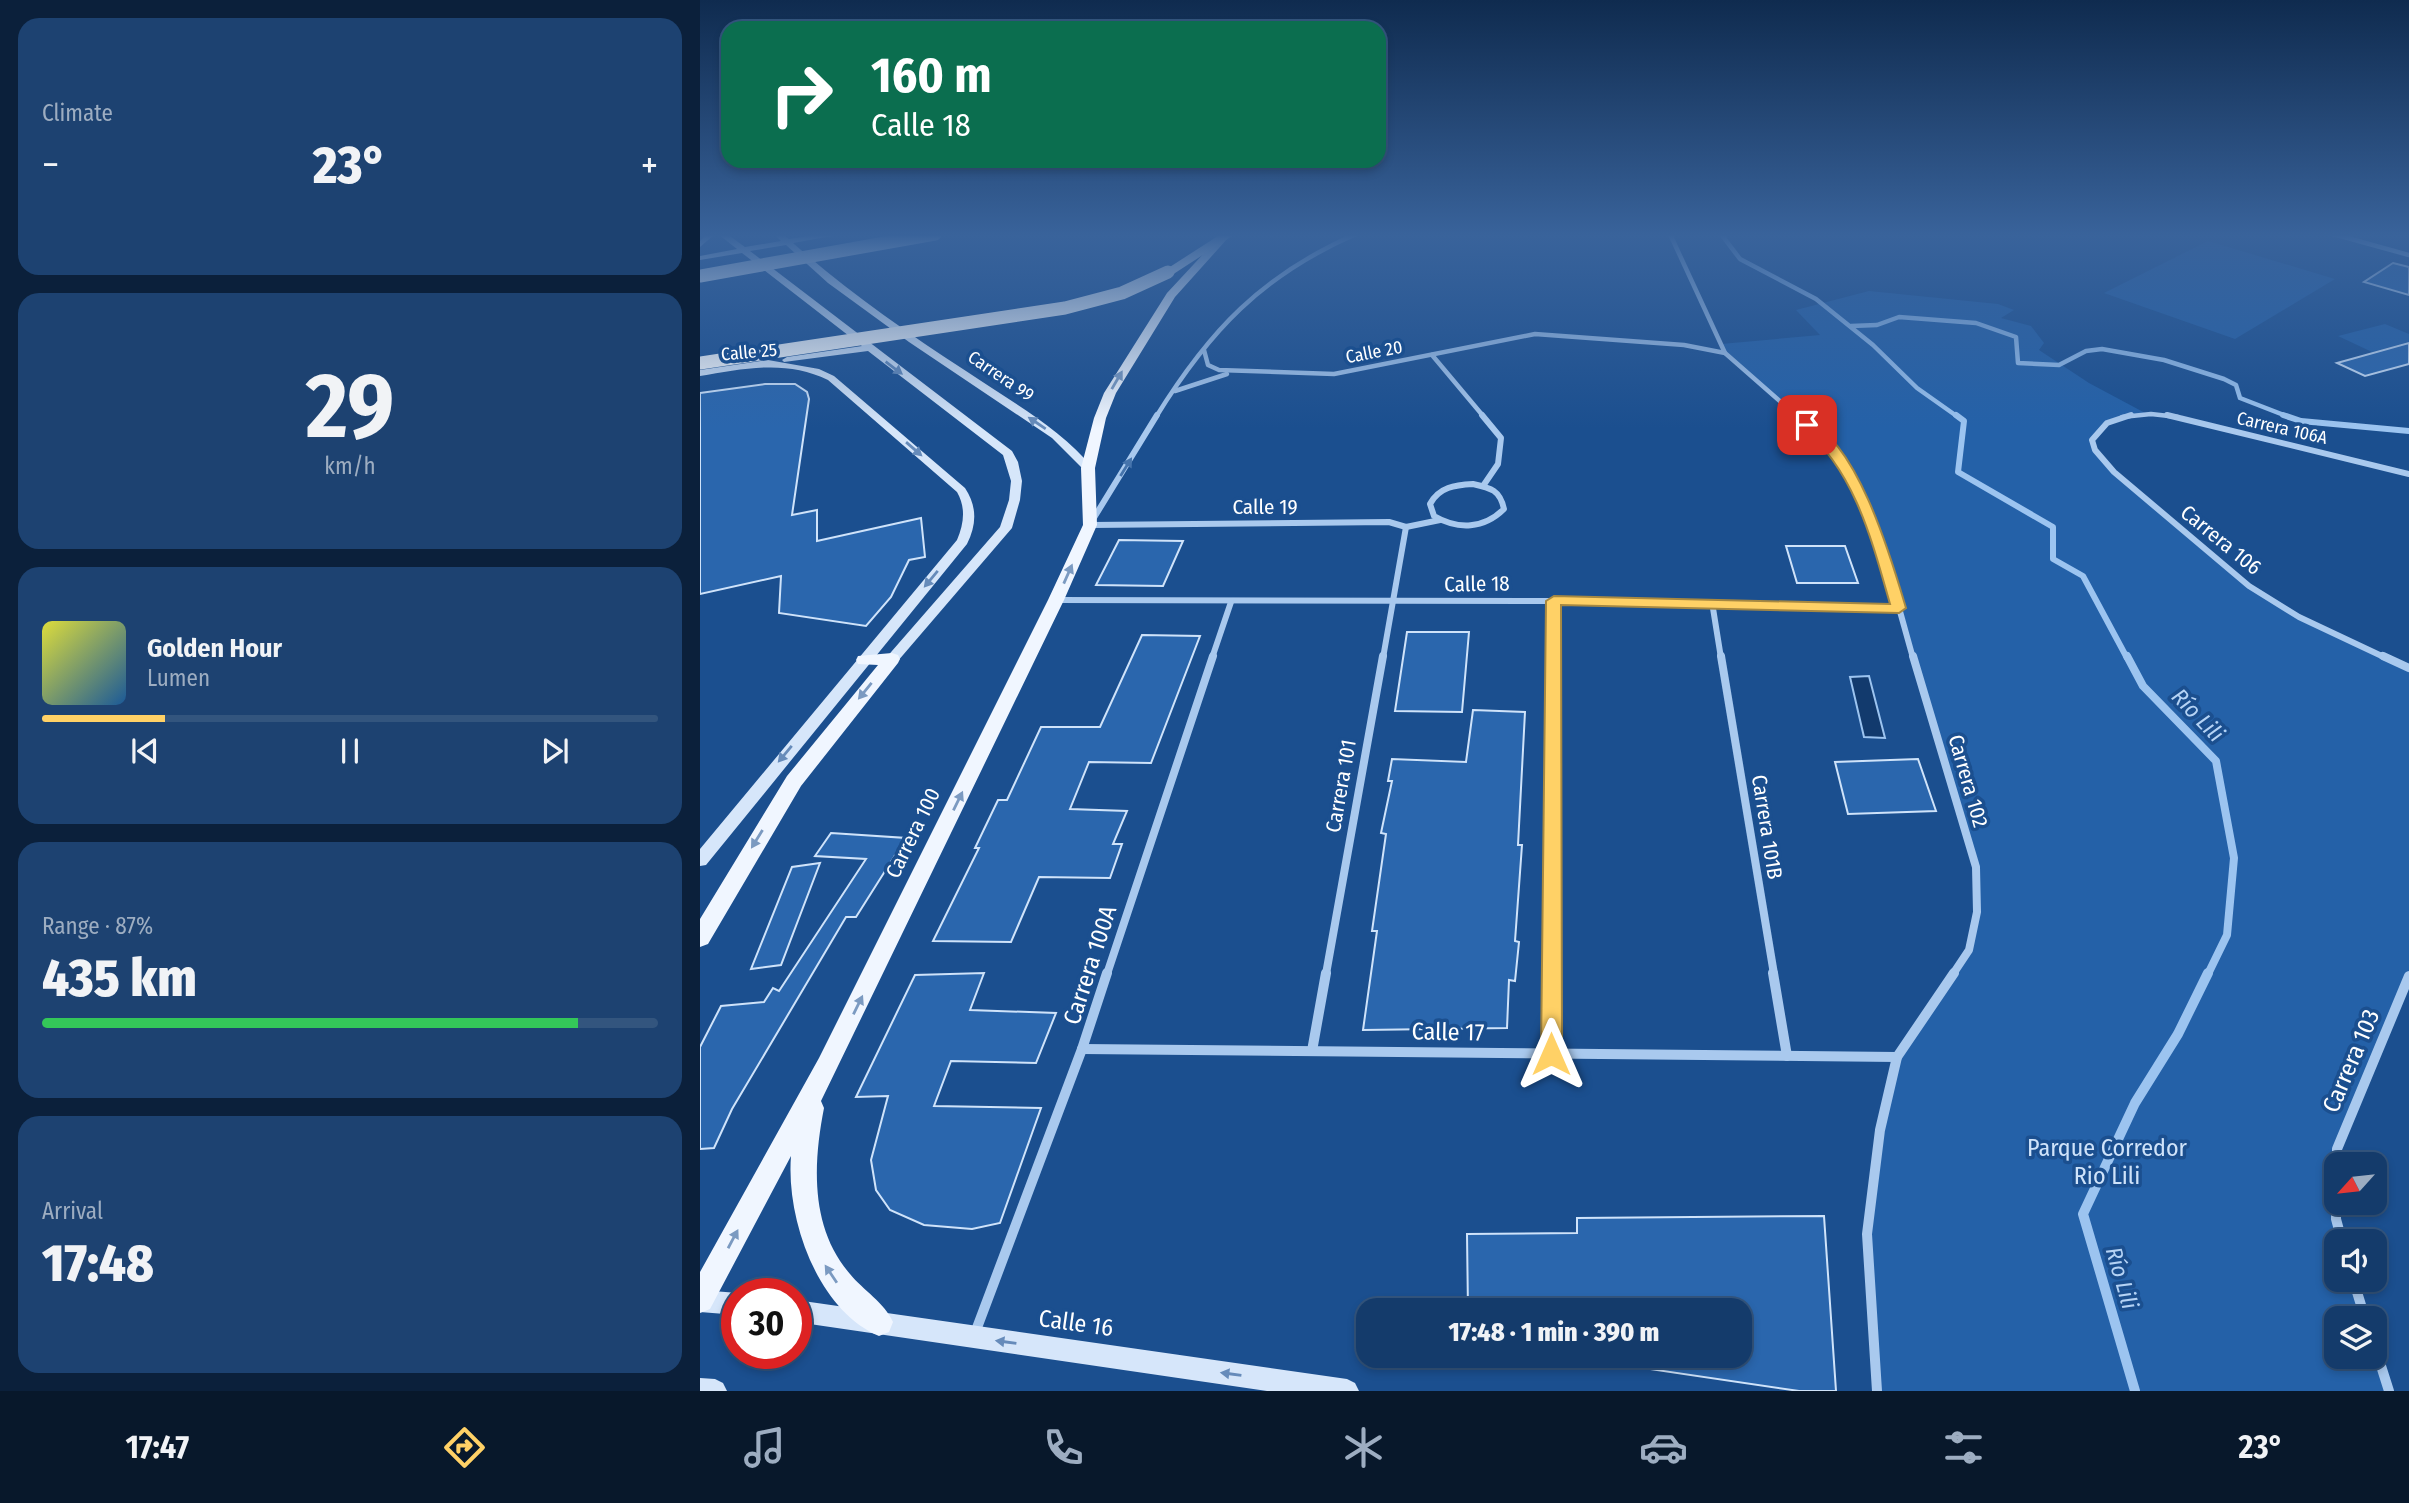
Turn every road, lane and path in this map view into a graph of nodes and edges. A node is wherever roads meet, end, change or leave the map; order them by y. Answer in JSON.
{"nodes":[{"id":1,"x":806,"y":299,"type":"edge"},
{"id":2,"x":856,"y":299,"type":"edge"},
{"id":3,"x":1100,"y":299,"type":"edge"},
{"id":4,"x":1170,"y":299,"type":"edge"},
{"id":5,"x":1248,"y":299,"type":"edge"},
{"id":6,"x":1700,"y":299,"type":"edge"},
{"id":7,"x":868,"y":348,"type":"junction"},
{"id":8,"x":1204,"y":351,"type":"junction"},
{"id":9,"x":1725,"y":353,"type":"junction"},
{"id":10,"x":1432,"y":355,"type":"junction"},
{"id":11,"x":700,"y":363,"type":"edge"},
{"id":12,"x":768,"y":363,"type":"junction"},
{"id":13,"x":700,"y":373,"type":"edge"},
{"id":14,"x":1235,"y":373,"type":"junction"},
{"id":15,"x":1173,"y":392,"type":"junction"},
{"id":16,"x":2147,"y":414,"type":"joint"},
{"id":17,"x":1088,"y":468,"type":"junction"},
{"id":18,"x":2409,"y":474,"type":"edge"},
{"id":19,"x":1483,"y":486,"type":"junction"},
{"id":20,"x":1440,"y":520,"type":"junction"},
{"id":21,"x":1090,"y":525,"type":"junction"},
{"id":22,"x":1406,"y":527,"type":"junction"},
{"id":23,"x":1056,"y":600,"type":"junction"},
{"id":24,"x":1554,"y":601,"type":"junction"},
{"id":25,"x":1231,"y":602,"type":"junction"},
{"id":26,"x":1392,"y":602,"type":"junction"},
{"id":27,"x":1712,"y":602,"type":"junction"},
{"id":28,"x":1899,"y":608,"type":"junction"},
{"id":29,"x":892,"y":659,"type":"junction"},
{"id":30,"x":864,"y":660,"type":"junction"},
{"id":31,"x":2409,"y":668,"type":"edge"},
{"id":32,"x":700,"y":860,"type":"edge"},
{"id":33,"x":700,"y":938,"type":"edge"},
{"id":34,"x":2409,"y":976,"type":"edge"},
{"id":35,"x":1082,"y":1049,"type":"junction"},
{"id":36,"x":1312,"y":1051,"type":"junction"},
{"id":37,"x":1551,"y":1054,"type":"junction"},
{"id":38,"x":1787,"y":1056,"type":"junction"},
{"id":39,"x":1897,"y":1057,"type":"junction"},
{"id":40,"x":827,"y":1066,"type":"junction"},
{"id":41,"x":2337,"y":1152,"type":"edge"},
{"id":42,"x":700,"y":1300,"type":"edge"},
{"id":43,"x":721,"y":1302,"type":"edge"},
{"id":44,"x":812,"y":1313,"type":"edge"},
{"id":45,"x":879,"y":1322,"type":"junction"},
{"id":46,"x":973,"y":1337,"type":"junction"},
{"id":47,"x":2382,"y":1369,"type":"edge"},
{"id":48,"x":700,"y":1390,"type":"edge"},
{"id":49,"x":715,"y":1391,"type":"edge"},
{"id":50,"x":1348,"y":1391,"type":"edge"},
{"id":51,"x":1877,"y":1391,"type":"edge"},
{"id":52,"x":2389,"y":1391,"type":"edge"}],
"edges":[{"from":1,"to":7,"type":"main road"},
{"from":17,"to":2,"type":"main road","name":"Carrera 99","one_way":true},
{"from":3,"to":11,"type":"highway","bridge":true},
{"from":17,"to":4,"type":"main road","one_way":true},
{"from":5,"to":8,"type":"street","name":"Carrera 100"},
{"from":6,"to":9,"type":"street","name":"Carrera 102"},
{"from":7,"to":12,"type":"main road"},
{"from":7,"to":29,"type":"main road","one_way":true},
{"from":8,"to":14,"type":"street","name":"Calle 20"},
{"from":8,"to":15,"type":"street","name":"Carrera 100"},
{"from":9,"to":10,"type":"street","name":"Calle 20"},
{"from":9,"to":28,"type":"street","name":"Carrera 102"},
{"from":10,"to":14,"type":"street","name":"Calle 20"},
{"from":10,"to":19,"type":"street"},
{"from":12,"to":13,"type":"main road","name":"Calle 25"},
{"from":12,"to":30,"type":"main road","name":"Calle 25","one_way":true},
{"from":14,"to":15,"type":"street","name":"Calle 20"},
{"from":21,"to":15,"type":"street","name":"Carrera 100","one_way":true},
{"from":16,"to":18,"type":"street","name":"Carrera 106A"},
{"from":16,"to":31,"type":"street","name":"Carrera 106"},
{"from":17,"to":21,"type":"main road"},
{"from":19,"to":20,"type":"street"},
{"from":19,"to":20,"type":"street","name":"Calle 19"},
{"from":20,"to":22,"type":"street","name":"Calle 19"},
{"from":21,"to":22,"type":"street","name":"Calle 19"},
{"from":23,"to":21,"type":"main road","name":"Carrera 100","one_way":true},
{"from":22,"to":26,"type":"street","name":"Carrera 101"},
{"from":23,"to":25,"type":"street","name":"Calle 18"},
{"from":40,"to":23,"type":"main road","name":"Carrera 100","one_way":true},
{"from":24,"to":26,"type":"street","name":"Calle 18"},
{"from":24,"to":27,"type":"street","name":"Calle 18"},
{"from":24,"to":37,"type":"street"},
{"from":25,"to":26,"type":"street","name":"Calle 18"},
{"from":25,"to":35,"type":"street","name":"Carrera 100A"},
{"from":26,"to":36,"type":"street","name":"Carrera 101"},
{"from":27,"to":28,"type":"street","name":"Calle 18"},
{"from":27,"to":38,"type":"street","name":"Carrera 101B"},
{"from":28,"to":39,"type":"street","name":"Carrera 102"},
{"from":29,"to":30,"type":"main road"},
{"from":29,"to":33,"type":"main road","one_way":true},
{"from":30,"to":32,"type":"main road","one_way":true},
{"from":34,"to":41,"type":"street","name":"Carrera 103"},
{"from":35,"to":36,"type":"street","name":"Calle 17"},
{"from":35,"to":46,"type":"street","name":"Carrera 100A"},
{"from":36,"to":37,"type":"street","name":"Calle 17"},
{"from":37,"to":38,"type":"street","name":"Calle 17"},
{"from":38,"to":39,"type":"street","name":"Calle 17"},
{"from":39,"to":51,"type":"street","name":"Carrera 102"},
{"from":42,"to":40,"type":"main road","name":"Carrera 100","one_way":true},
{"from":45,"to":40,"type":"main road","one_way":true},
{"from":42,"to":43,"type":"main road"},
{"from":44,"to":45,"type":"main road","name":"Calle 16"},
{"from":45,"to":46,"type":"main road","name":"Calle 16"},
{"from":50,"to":46,"type":"main road","name":"Calle 16","one_way":true},
{"from":47,"to":52,"type":"street"},
{"from":48,"to":49,"type":"main road"}]}
